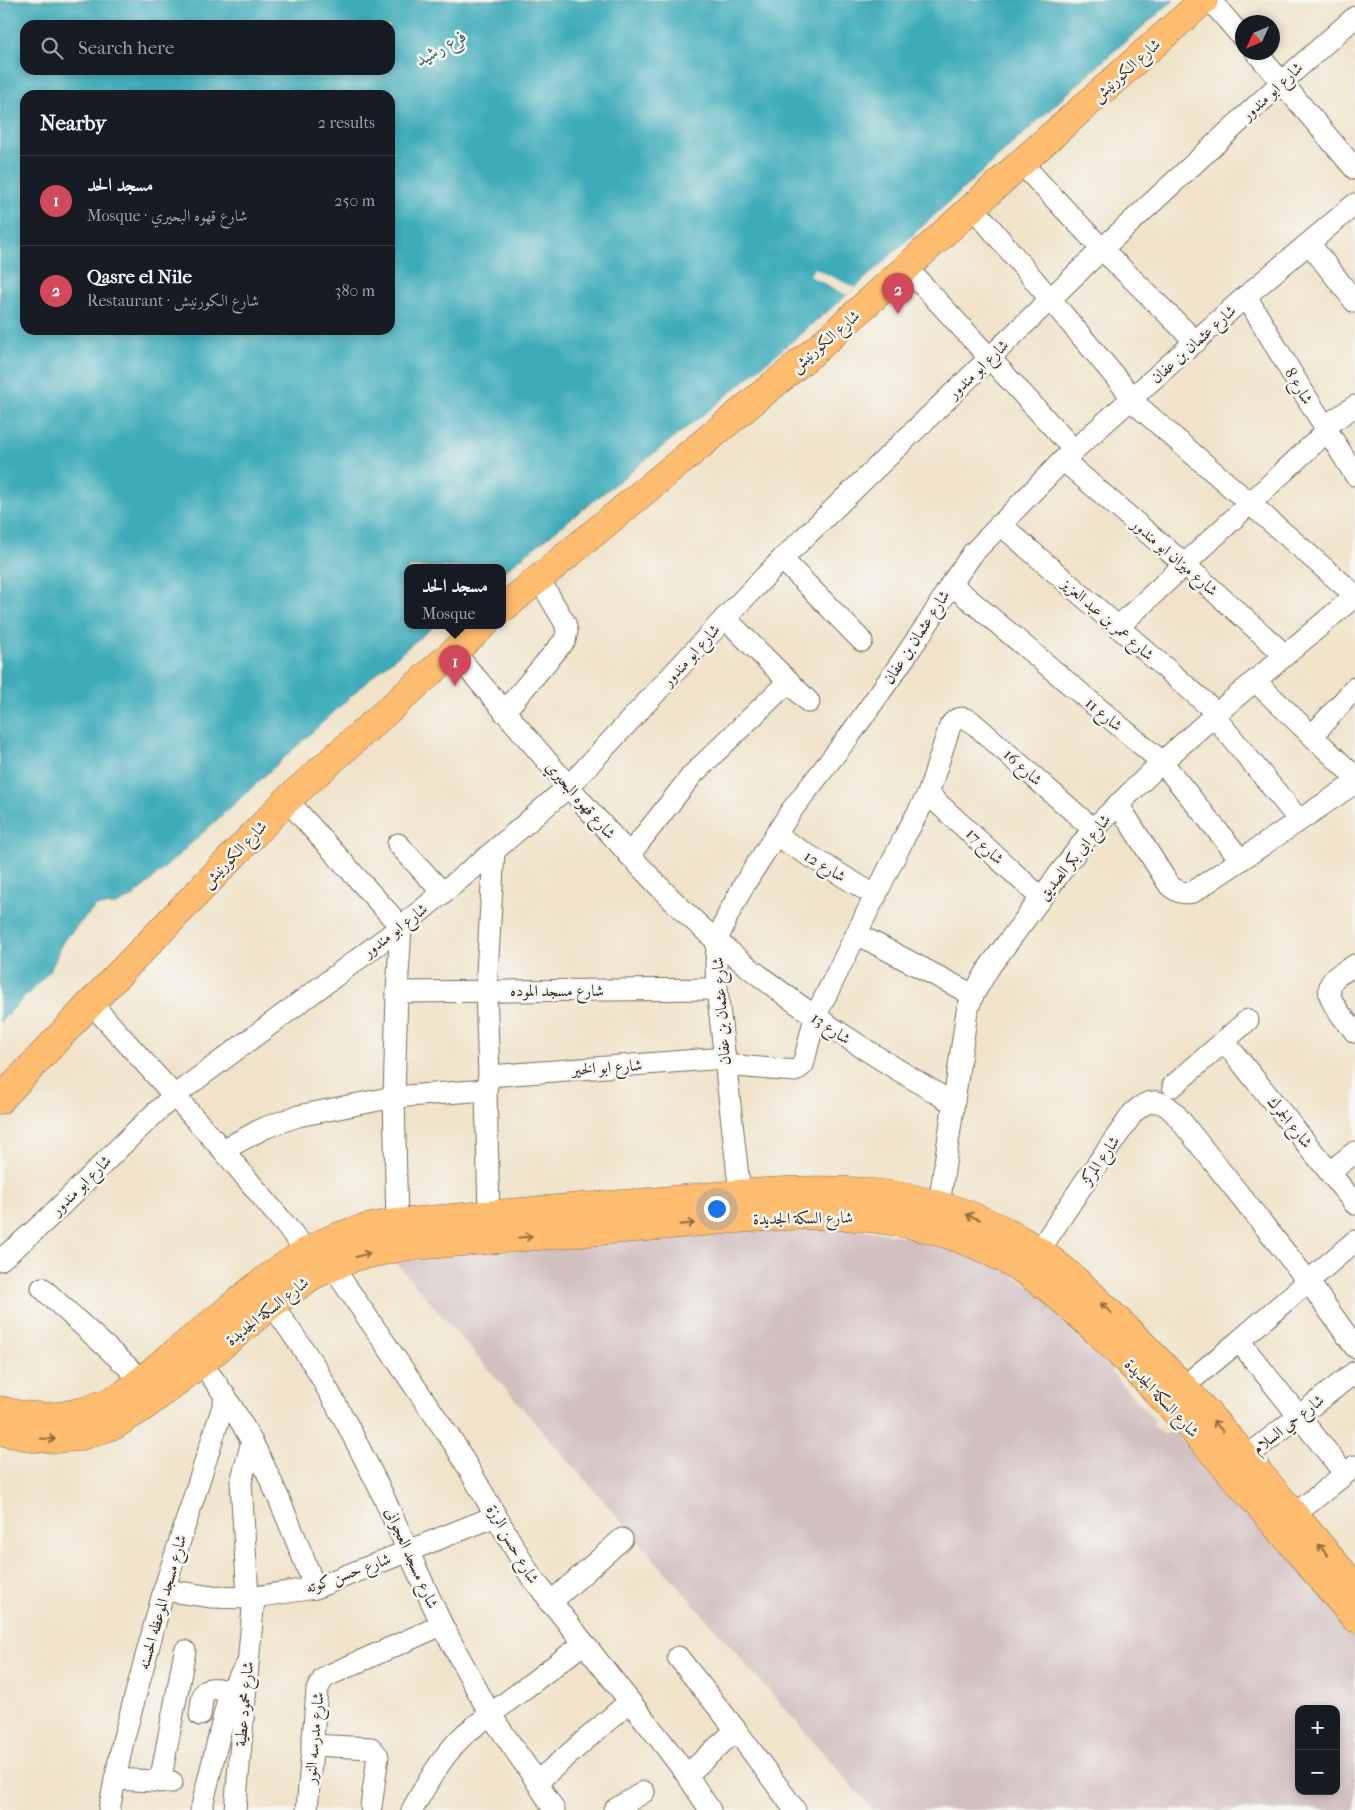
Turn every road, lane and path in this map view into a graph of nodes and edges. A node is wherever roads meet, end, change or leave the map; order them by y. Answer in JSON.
{"nodes":[{"id":1,"x":1204,"y":0,"type":"edge"},
{"id":2,"x":1210,"y":0,"type":"edge"},
{"id":3,"x":1355,"y":17,"type":"edge"},
{"id":4,"x":1235,"y":29,"type":"edge"},
{"id":5,"x":1263,"y":60,"type":"edge"},
{"id":6,"x":1282,"y":82,"type":"junction"},
{"id":7,"x":1021,"y":163,"type":"junction"},
{"id":8,"x":1355,"y":168,"type":"edge"},
{"id":9,"x":1355,"y":204,"type":"edge"},
{"id":10,"x":973,"y":207,"type":"junction"},
{"id":11,"x":1310,"y":243,"type":"junction"},
{"id":12,"x":1102,"y":249,"type":"junction"},
{"id":13,"x":907,"y":268,"type":"junction"},
{"id":14,"x":1246,"y":296,"type":"junction"},
{"id":15,"x":1050,"y":300,"type":"junction"},
{"id":16,"x":1355,"y":302,"type":"edge"},
{"id":17,"x":1196,"y":342,"type":"junction"},
{"id":18,"x":989,"y":357,"type":"junction"},
{"id":19,"x":1132,"y":399,"type":"junction"},
{"id":20,"x":1355,"y":406,"type":"edge"},
{"id":21,"x":1325,"y":429,"type":"junction"},
{"id":22,"x":1069,"y":455,"type":"junction"},
{"id":23,"x":1353,"y":468,"type":"edge"},
{"id":24,"x":1249,"y":503,"type":"junction"},
{"id":25,"x":1000,"y":524,"type":"junction"},
{"id":26,"x":782,"y":559,"type":"junction"},
{"id":27,"x":1184,"y":564,"type":"junction"},
{"id":28,"x":539,"y":579,"type":"junction"},
{"id":29,"x":950,"y":584,"type":"junction"},
{"id":30,"x":1355,"y":595,"type":"edge"},
{"id":31,"x":506,"y":606,"type":"edge"},
{"id":32,"x":725,"y":618,"type":"junction"},
{"id":33,"x":1118,"y":627,"type":"junction"},
{"id":34,"x":479,"y":629,"type":"edge"},
{"id":35,"x":862,"y":641,"type":"dead end"},
{"id":36,"x":453,"y":652,"type":"junction"},
{"id":37,"x":1285,"y":655,"type":"junction"},
{"id":38,"x":789,"y":681,"type":"junction"},
{"id":39,"x":1255,"y":681,"type":"junction"},
{"id":40,"x":1355,"y":689,"type":"edge"},
{"id":41,"x":809,"y":702,"type":"dead end"},
{"id":42,"x":504,"y":712,"type":"junction"},
{"id":43,"x":1216,"y":714,"type":"junction"},
{"id":44,"x":950,"y":726,"type":"joint"},
{"id":45,"x":1313,"y":735,"type":"junction"},
{"id":46,"x":1162,"y":762,"type":"junction"},
{"id":47,"x":1355,"y":777,"type":"edge"},
{"id":48,"x":1355,"y":783,"type":"edge"},
{"id":49,"x":569,"y":786,"type":"junction"},
{"id":50,"x":928,"y":794,"type":"junction"},
{"id":51,"x":287,"y":800,"type":"junction"},
{"id":52,"x":1118,"y":804,"type":"junction"},
{"id":53,"x":1299,"y":820,"type":"junction"},
{"id":54,"x":1093,"y":829,"type":"junction"},
{"id":55,"x":775,"y":835,"type":"junction"},
{"id":56,"x":398,"y":844,"type":"dead end"},
{"id":57,"x":494,"y":851,"type":"junction"},
{"id":58,"x":629,"y":854,"type":"junction"},
{"id":59,"x":1241,"y":860,"type":"junction"},
{"id":60,"x":443,"y":893,"type":"junction"},
{"id":61,"x":876,"y":896,"type":"junction"},
{"id":62,"x":1041,"y":898,"type":"junction"},
{"id":63,"x":401,"y":927,"type":"junction"},
{"id":64,"x":857,"y":934,"type":"junction"},
{"id":65,"x":717,"y":941,"type":"junction"},
{"id":66,"x":1355,"y":965,"type":"edge"},
{"id":67,"x":717,"y":989,"type":"junction"},
{"id":68,"x":486,"y":991,"type":"junction"},
{"id":69,"x":397,"y":992,"type":"junction"},
{"id":70,"x":973,"y":995,"type":"junction"},
{"id":71,"x":91,"y":1003,"type":"junction"},
{"id":72,"x":814,"y":1017,"type":"junction"},
{"id":73,"x":1248,"y":1020,"type":"dead end"},
{"id":74,"x":1355,"y":1032,"type":"edge"},
{"id":75,"x":1224,"y":1040,"type":"junction"},
{"id":76,"x":725,"y":1061,"type":"junction"},
{"id":77,"x":488,"y":1083,"type":"junction"},
{"id":78,"x":1173,"y":1086,"type":"dead end"},
{"id":79,"x":174,"y":1096,"type":"junction"},
{"id":80,"x":394,"y":1096,"type":"junction"},
{"id":81,"x":0,"y":1100,"type":"edge"},
{"id":82,"x":953,"y":1103,"type":"junction"},
{"id":83,"x":223,"y":1150,"type":"junction"},
{"id":84,"x":1355,"y":1152,"type":"edge"},
{"id":85,"x":1330,"y":1172,"type":"junction"},
{"id":86,"x":740,"y":1194,"type":"junction"},
{"id":87,"x":1355,"y":1204,"type":"edge"},
{"id":88,"x":939,"y":1205,"type":"junction"},
{"id":89,"x":489,"y":1215,"type":"junction"},
{"id":90,"x":397,"y":1223,"type":"junction"},
{"id":91,"x":1355,"y":1241,"type":"edge"},
{"id":92,"x":307,"y":1251,"type":"junction"},
{"id":93,"x":1039,"y":1251,"type":"junction"},
{"id":94,"x":0,"y":1260,"type":"edge"},
{"id":95,"x":332,"y":1266,"type":"junction"},
{"id":96,"x":1308,"y":1281,"type":"junction"},
{"id":97,"x":42,"y":1288,"type":"dead end"},
{"id":98,"x":272,"y":1304,"type":"junction"},
{"id":99,"x":1240,"y":1341,"type":"junction"},
{"id":100,"x":1355,"y":1347,"type":"edge"},
{"id":101,"x":201,"y":1363,"type":"junction"},
{"id":102,"x":1355,"y":1372,"type":"edge"},
{"id":103,"x":142,"y":1380,"type":"junction"},
{"id":104,"x":1175,"y":1394,"type":"junction"},
{"id":105,"x":226,"y":1397,"type":"junction"},
{"id":106,"x":0,"y":1410,"type":"edge"},
{"id":107,"x":1300,"y":1415,"type":"junction"},
{"id":108,"x":0,"y":1431,"type":"edge"},
{"id":109,"x":252,"y":1442,"type":"junction"},
{"id":110,"x":1245,"y":1458,"type":"junction"},
{"id":111,"x":1350,"y":1470,"type":"edge"},
{"id":112,"x":1294,"y":1515,"type":"junction"},
{"id":113,"x":496,"y":1516,"type":"junction"},
{"id":114,"x":622,"y":1539,"type":"dead end"},
{"id":115,"x":409,"y":1550,"type":"junction"},
{"id":116,"x":1355,"y":1587,"type":"edge"},
{"id":117,"x":315,"y":1588,"type":"junction"},
{"id":118,"x":164,"y":1590,"type":"junction"},
{"id":119,"x":251,"y":1598,"type":"junction"},
{"id":120,"x":550,"y":1603,"type":"junction"},
{"id":121,"x":1355,"y":1618,"type":"edge"},
{"id":122,"x":442,"y":1625,"type":"junction"},
{"id":123,"x":583,"y":1644,"type":"junction"},
{"id":124,"x":185,"y":1651,"type":"dead end"},
{"id":125,"x":678,"y":1657,"type":"dead end"},
{"id":126,"x":248,"y":1662,"type":"junction"},
{"id":127,"x":230,"y":1691,"type":"junction"},
{"id":128,"x":629,"y":1702,"type":"junction"},
{"id":129,"x":200,"y":1714,"type":"dead end"},
{"id":130,"x":490,"y":1714,"type":"junction"},
{"id":131,"x":736,"y":1730,"type":"junction"},
{"id":132,"x":312,"y":1744,"type":"junction"},
{"id":133,"x":687,"y":1775,"type":"junction"},
{"id":134,"x":115,"y":1779,"type":"junction"},
{"id":135,"x":538,"y":1782,"type":"junction"},
{"id":136,"x":644,"y":1792,"type":"dead end"},
{"id":137,"x":371,"y":1807,"type":"dead end"},
{"id":138,"x":109,"y":1810,"type":"edge"},
{"id":139,"x":201,"y":1810,"type":"edge"},
{"id":140,"x":234,"y":1810,"type":"edge"},
{"id":141,"x":307,"y":1810,"type":"edge"},
{"id":142,"x":412,"y":1810,"type":"edge"},
{"id":143,"x":554,"y":1810,"type":"edge"},
{"id":144,"x":614,"y":1810,"type":"edge"},
{"id":145,"x":710,"y":1810,"type":"edge"},
{"id":146,"x":795,"y":1810,"type":"edge"}],
"edges":[{"from":1,"to":7,"type":"main road","name":"شارع الكورنيش"},
{"from":2,"to":4,"type":"street"},
{"from":3,"to":6,"type":"street","name":"شارع ابو مندور"},
{"from":5,"to":6,"type":"street"},
{"from":6,"to":8,"type":"street"},
{"from":6,"to":12,"type":"street","name":"شارع ابو مندور"},
{"from":7,"to":10,"type":"main road","name":"شارع الكورنيش"},
{"from":7,"to":12,"type":"street"},
{"from":9,"to":11,"type":"street","name":"شارع عثمان بن عفان"},
{"from":10,"to":13,"type":"main road","name":"شارع الكورنيش"},
{"from":10,"to":15,"type":"street"},
{"from":11,"to":14,"type":"street","name":"شارع عثمان بن عفان"},
{"from":11,"to":16,"type":"street"},
{"from":12,"to":15,"type":"street","name":"شارع ابو مندور"},
{"from":12,"to":17,"type":"street"},
{"from":13,"to":18,"type":"street","name":"شارع ميزان ابو مندور"},
{"from":13,"to":28,"type":"main road","name":"شارع الكورنيش"},
{"from":14,"to":17,"type":"street","name":"شارع عثمان بن عفان"},
{"from":14,"to":21,"type":"street","name":"شارع 8"},
{"from":15,"to":18,"type":"street","name":"شارع ابو مندور"},
{"from":15,"to":19,"type":"street"},
{"from":17,"to":19,"type":"street","name":"شارع عثمان بن عفان"},
{"from":18,"to":22,"type":"street","name":"شارع ميزان ابو مندور"},
{"from":18,"to":26,"type":"street","name":"شارع ابو مندور"},
{"from":19,"to":22,"type":"street","name":"شارع عثمان بن عفان"},
{"from":19,"to":24,"type":"street"},
{"from":20,"to":21,"type":"street"},
{"from":21,"to":23,"type":"street","name":"شارع 8"},
{"from":21,"to":24,"type":"street"},
{"from":22,"to":25,"type":"street","name":"شارع عثمان بن عفان"},
{"from":22,"to":27,"type":"street","name":"شارع ميزان ابو مندور"},
{"from":24,"to":27,"type":"street"},
{"from":24,"to":30,"type":"street"},
{"from":25,"to":29,"type":"street","name":"شارع عثمان بن عفان"},
{"from":25,"to":33,"type":"street","name":"شارع عمر بن عبد العزيز"},
{"from":26,"to":32,"type":"street","name":"شارع ابو مندور"},
{"from":26,"to":35,"type":"street"},
{"from":27,"to":33,"type":"street"},
{"from":27,"to":37,"type":"street","name":"شارع ميزان ابو مندور"},
{"from":28,"to":31,"type":"main road","name":"شارع الكورنيش"},
{"from":28,"to":42,"type":"street"},
{"from":29,"to":46,"type":"street","name":"شارع 11"},
{"from":29,"to":55,"type":"street","name":"شارع عثمان بن عفان"},
{"from":30,"to":37,"type":"street","name":"شارع ابى بكر الصديق"},
{"from":32,"to":38,"type":"street"},
{"from":32,"to":49,"type":"street","name":"شارع ابو مندور"},
{"from":33,"to":43,"type":"street","name":"شارع عمر بن عبد العزيز"},
{"from":34,"to":36,"type":"main road","name":"شارع الكورنيش"},
{"from":36,"to":42,"type":"street","name":"شارع قهوه البحيري"},
{"from":36,"to":51,"type":"main road","name":"شارع الكورنيش"},
{"from":37,"to":39,"type":"street","name":"شارع ابى بكر الصديق"},
{"from":38,"to":41,"type":"street"},
{"from":38,"to":58,"type":"street"},
{"from":39,"to":43,"type":"street","name":"شارع ابى بكر الصديق"},
{"from":39,"to":45,"type":"street"},
{"from":40,"to":45,"type":"street"},
{"from":42,"to":49,"type":"street","name":"شارع قهوه البحيري"},
{"from":43,"to":46,"type":"street","name":"شارع ابى بكر الصديق"},
{"from":43,"to":53,"type":"street","name":"شارع عمر بن عبد العزيز"},
{"from":44,"to":50,"type":"street","name":"شارع ابو الخير"},
{"from":44,"to":54,"type":"street","name":"شارع 16"},
{"from":45,"to":47,"type":"street"},
{"from":46,"to":52,"type":"street","name":"شارع ابى بكر الصديق"},
{"from":46,"to":59,"type":"street","name":"شارع 11"},
{"from":48,"to":53,"type":"street"},
{"from":49,"to":57,"type":"street","name":"شارع ابو مندور"},
{"from":49,"to":58,"type":"street","name":"شارع قهوه البحيري"},
{"from":50,"to":61,"type":"street","name":"شارع ابو الخير"},
{"from":50,"to":62,"type":"street","name":"شارع 17"},
{"from":51,"to":63,"type":"street"},
{"from":51,"to":71,"type":"main road","name":"شارع الكورنيش"},
{"from":52,"to":54,"type":"street","name":"شارع ابى بكر الصديق"},
{"from":52,"to":59,"type":"street"},
{"from":53,"to":59,"type":"street"},
{"from":54,"to":62,"type":"street","name":"شارع ابى بكر الصديق"},
{"from":55,"to":61,"type":"street","name":"شارع 12"},
{"from":55,"to":65,"type":"street","name":"شارع عثمان بن عفان"},
{"from":56,"to":60,"type":"street"},
{"from":57,"to":60,"type":"street","name":"شارع ابو مندور"},
{"from":57,"to":68,"type":"street"},
{"from":58,"to":65,"type":"street","name":"شارع قهوه البحيري"},
{"from":60,"to":63,"type":"street","name":"شارع ابو مندور"},
{"from":61,"to":64,"type":"street","name":"شارع ابو الخير"},
{"from":62,"to":70,"type":"street","name":"شارع ابى بكر الصديق"},
{"from":63,"to":69,"type":"street"},
{"from":63,"to":79,"type":"street","name":"شارع ابو مندور"},
{"from":64,"to":70,"type":"street"},
{"from":64,"to":72,"type":"street","name":"شارع ابو الخير"},
{"from":65,"to":67,"type":"street","name":"شارع عثمان بن عفان"},
{"from":65,"to":72,"type":"street","name":"شارع 13"},
{"from":66,"to":74,"type":"street"},
{"from":67,"to":68,"type":"street","name":"شارع مسجد الموده"},
{"from":67,"to":76,"type":"street","name":"شارع عثمان بن عفان"},
{"from":68,"to":69,"type":"street","name":"شارع مسجد الموده"},
{"from":68,"to":77,"type":"street"},
{"from":69,"to":80,"type":"street"},
{"from":70,"to":82,"type":"street","name":"شارع ابى بكر الصديق"},
{"from":71,"to":79,"type":"street"},
{"from":71,"to":81,"type":"main road","name":"شارع الكورنيش"},
{"from":72,"to":76,"type":"street","name":"شارع ابو الخير"},
{"from":72,"to":82,"type":"street","name":"شارع 13"},
{"from":73,"to":75,"type":"street"},
{"from":75,"to":78,"type":"street"},
{"from":75,"to":85,"type":"street","name":"شارع الجمرك"},
{"from":76,"to":77,"type":"street","name":"شارع ابو الخير"},
{"from":76,"to":86,"type":"street","name":"شارع عثمان بن عفان"},
{"from":77,"to":80,"type":"street","name":"شارع ابو الخير"},
{"from":77,"to":89,"type":"street"},
{"from":79,"to":83,"type":"street"},
{"from":79,"to":94,"type":"street","name":"شارع ابو مندور"},
{"from":80,"to":83,"type":"street","name":"شارع ابو الخير"},
{"from":80,"to":90,"type":"street"},
{"from":82,"to":88,"type":"street","name":"شارع ابى بكر الصديق"},
{"from":83,"to":92,"type":"street"},
{"from":84,"to":85,"type":"street"},
{"from":85,"to":87,"type":"street","name":"شارع الجمرك"},
{"from":86,"to":88,"type":"main road","name":"شارع السكة الجديدة"},
{"from":86,"to":89,"type":"main road","name":"شارع السكة الجديدة"},
{"from":93,"to":88,"type":"main road","name":"شارع السكة الجديدة","one_way":true},
{"from":89,"to":90,"type":"main road","name":"شارع السكة الجديدة"},
{"from":90,"to":92,"type":"main road","name":"شارع السكة الجديدة"},
{"from":91,"to":96,"type":"street"},
{"from":92,"to":103,"type":"main road","name":"شارع السكة الجديدة"},
{"from":93,"to":96,"type":"street","name":"شارع المركز"},
{"from":104,"to":93,"type":"main road","name":"شارع السكة الجديدة","one_way":true},
{"from":95,"to":98,"type":"main road","name":"شارع السكة الجديدة"},
{"from":95,"to":104,"type":"main road","name":"شارع السكة الجديدة","one_way":true},
{"from":95,"to":113,"type":"street","name":"شارع حسن الرزة"},
{"from":96,"to":99,"type":"street"},
{"from":96,"to":100,"type":"street","name":"شارع المركز"},
{"from":97,"to":103,"type":"street"},
{"from":98,"to":101,"type":"main road","name":"شارع السكة الجديدة"},
{"from":98,"to":115,"type":"street","name":"شارع مسجد العجوانى"},
{"from":99,"to":104,"type":"street"},
{"from":99,"to":107,"type":"street"},
{"from":101,"to":105,"type":"street"},
{"from":108,"to":101,"type":"main road","name":"شارع السكة الجديدة","one_way":true},
{"from":102,"to":107,"type":"street","name":"شارع حي السلام"},
{"from":103,"to":106,"type":"main road","name":"شارع السكة الجديدة"},
{"from":110,"to":104,"type":"main road","name":"شارع السكة الجديدة","one_way":true},
{"from":104,"to":121,"type":"main road","name":"شارع السكة الجديدة"},
{"from":105,"to":109,"type":"street"},
{"from":105,"to":118,"type":"street","name":"شارع مسجد الموعظه الحسنه"},
{"from":107,"to":110,"type":"street","name":"شارع حي السلام"},
{"from":107,"to":111,"type":"street"},
{"from":109,"to":117,"type":"street"},
{"from":109,"to":119,"type":"street","name":"شارع محمود عطية"},
{"from":110,"to":112,"type":"main road","name":"شارع السكة الجديدة"},
{"from":111,"to":112,"type":"street"},
{"from":116,"to":112,"type":"main road","name":"شارع السكة الجديدة","one_way":true},
{"from":113,"to":115,"type":"street","name":"شارع حسن كوته"},
{"from":113,"to":120,"type":"street","name":"شارع حسن الرزة"},
{"from":114,"to":120,"type":"street"},
{"from":115,"to":117,"type":"street","name":"شارع حسن كوته"},
{"from":115,"to":122,"type":"street","name":"شارع مسجد العجوانى"},
{"from":117,"to":119,"type":"street","name":"شارع حسن كوته"},
{"from":118,"to":119,"type":"street","name":"شارع حسن كوته"},
{"from":118,"to":134,"type":"street","name":"شارع مسجد الموعظه الحسنه"},
{"from":119,"to":126,"type":"street","name":"شارع محمود عطية"},
{"from":120,"to":123,"type":"street","name":"شارع حسن الرزة"},
{"from":122,"to":130,"type":"street","name":"شارع مسجد العجوانى"},
{"from":122,"to":132,"type":"street","name":"شارع مدرسه النور"},
{"from":123,"to":128,"type":"street","name":"شارع حسن الرزة"},
{"from":123,"to":130,"type":"street"},
{"from":124,"to":134,"type":"street"},
{"from":125,"to":131,"type":"street"},
{"from":126,"to":127,"type":"street"},
{"from":126,"to":140,"type":"street","name":"شارع محمود عطية"},
{"from":127,"to":129,"type":"street"},
{"from":127,"to":139,"type":"street"},
{"from":128,"to":133,"type":"street","name":"شارع حسن الرزة"},
{"from":128,"to":135,"type":"street"},
{"from":130,"to":135,"type":"street","name":"شارع مسجد العجوانى"},
{"from":130,"to":142,"type":"street"},
{"from":131,"to":133,"type":"street"},
{"from":131,"to":146,"type":"street"},
{"from":132,"to":137,"type":"street"},
{"from":132,"to":141,"type":"street","name":"شارع مدرسه النور"},
{"from":133,"to":145,"type":"street","name":"شارع حسن الرزة"},
{"from":134,"to":138,"type":"street","name":"شارع مسجد الموعظه الحسنه"},
{"from":135,"to":143,"type":"street","name":"شارع مسجد العجوانى"},
{"from":136,"to":144,"type":"street"}]}
